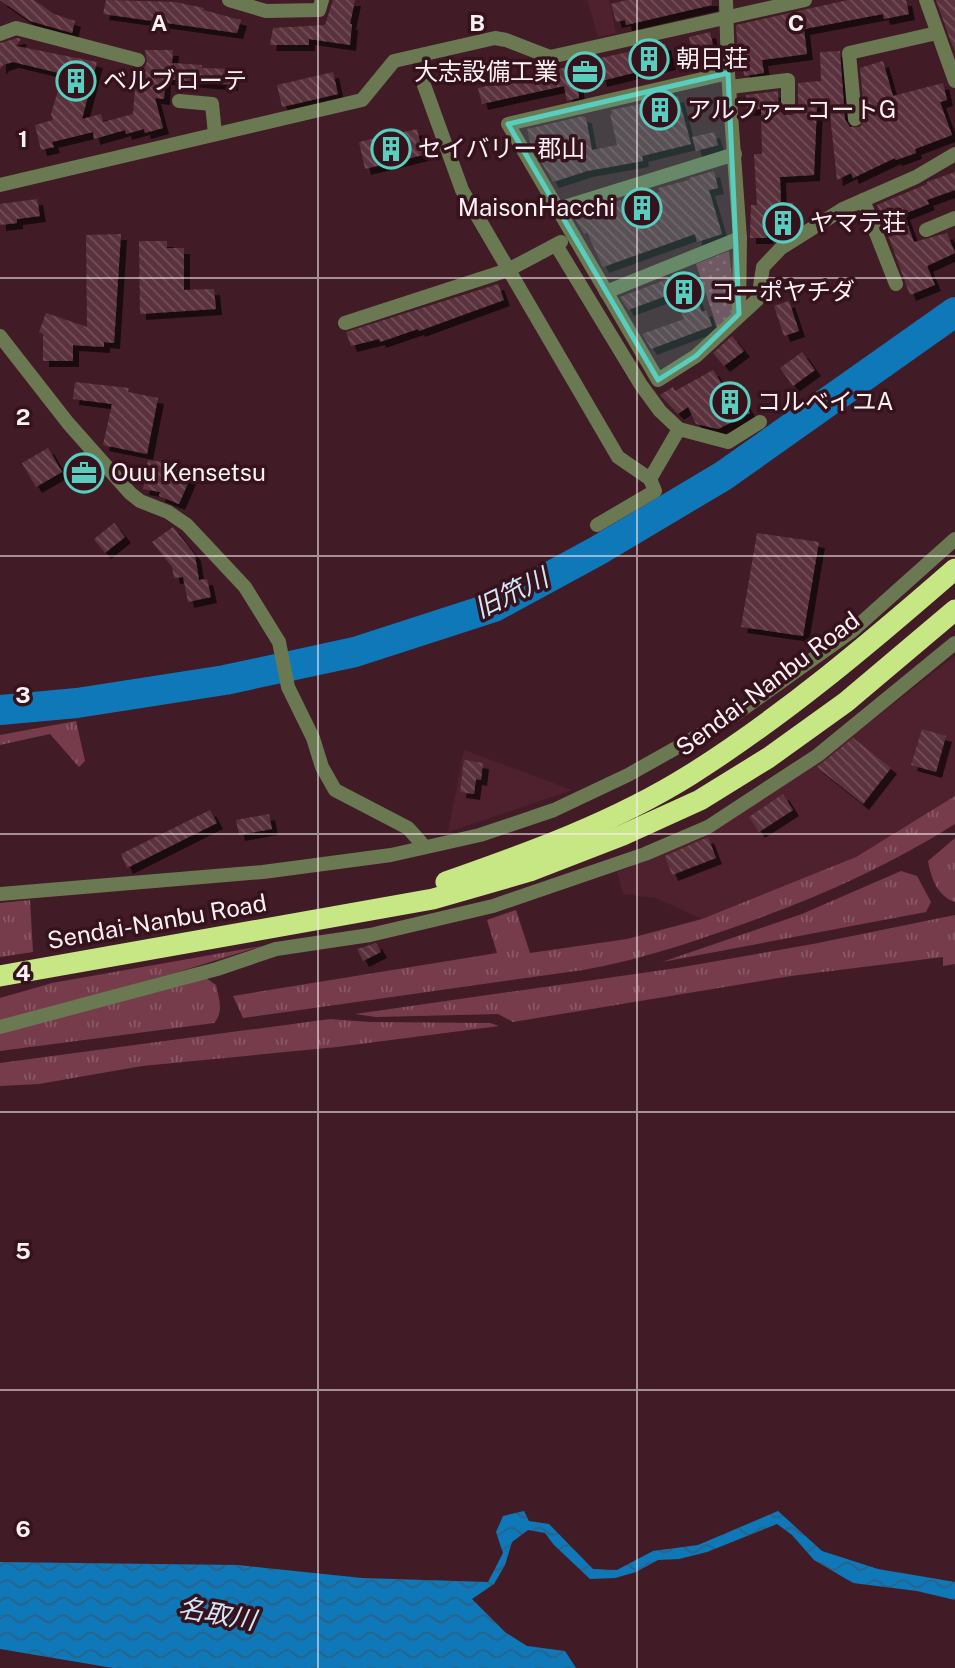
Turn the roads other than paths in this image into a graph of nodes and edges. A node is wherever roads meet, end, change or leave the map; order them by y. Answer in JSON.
{"nodes":[{"id":1,"x":229,"y":0,"type":"edge"},
{"id":2,"x":322,"y":0,"type":"edge"},
{"id":3,"x":726,"y":0,"type":"edge"},
{"id":4,"x":805,"y":0,"type":"edge"},
{"id":5,"x":926,"y":0,"type":"edge"},
{"id":6,"x":726,"y":19,"type":"junction"},
{"id":7,"x":937,"y":33,"type":"junction"},
{"id":8,"x":0,"y":34,"type":"edge"},
{"id":9,"x":138,"y":60,"type":"dead end"},
{"id":10,"x":729,"y":80,"type":"junction"},
{"id":11,"x":955,"y":81,"type":"edge"},
{"id":12,"x":424,"y":85,"type":"dead end"},
{"id":13,"x":179,"y":101,"type":"dead end"},
{"id":14,"x":788,"y":106,"type":"dead end"},
{"id":15,"x":856,"y":119,"type":"dead end"},
{"id":16,"x":215,"y":134,"type":"junction"},
{"id":17,"x":735,"y":154,"type":"junction"},
{"id":18,"x":955,"y":154,"type":"edge"},
{"id":19,"x":0,"y":185,"type":"edge"},
{"id":20,"x":863,"y":200,"type":"junction"},
{"id":21,"x":558,"y":209,"type":"junction"},
{"id":22,"x":955,"y":218,"type":"edge"},
{"id":23,"x":926,"y":230,"type":"dead end"},
{"id":24,"x":571,"y":236,"type":"junction"},
{"id":25,"x":740,"y":238,"type":"junction"},
{"id":26,"x":552,"y":247,"type":"junction"},
{"id":27,"x":511,"y":269,"type":"junction"},
{"id":28,"x":896,"y":284,"type":"dead end"},
{"id":29,"x":606,"y":292,"type":"junction"},
{"id":30,"x":739,"y":314,"type":"junction"},
{"id":31,"x":345,"y":323,"type":"dead end"},
{"id":32,"x":0,"y":336,"type":"edge"},
{"id":33,"x":760,"y":422,"type":"dead end"},
{"id":34,"x":676,"y":434,"type":"junction"},
{"id":35,"x":652,"y":476,"type":"junction"},
{"id":36,"x":597,"y":525,"type":"dead end"},
{"id":37,"x":955,"y":539,"type":"edge"},
{"id":38,"x":955,"y":569,"type":"edge"},
{"id":39,"x":955,"y":610,"type":"edge"},
{"id":40,"x":955,"y":643,"type":"edge"},
{"id":41,"x":424,"y":846,"type":"junction"},
{"id":42,"x":0,"y":894,"type":"edge"},
{"id":43,"x":323,"y":919,"type":"junction"},
{"id":44,"x":0,"y":976,"type":"edge"},
{"id":45,"x":0,"y":1027,"type":"edge"}],
"edges":[{"from":1,"to":2,"type":"street"},
{"from":3,"to":6,"type":"street"},
{"from":4,"to":6,"type":"street"},
{"from":5,"to":7,"type":"street"},
{"from":6,"to":10,"type":"street"},
{"from":6,"to":16,"type":"street"},
{"from":7,"to":11,"type":"street"},
{"from":7,"to":15,"type":"street"},
{"from":8,"to":9,"type":"street"},
{"from":10,"to":14,"type":"street"},
{"from":10,"to":17,"type":"street"},
{"from":10,"to":21,"type":"street"},
{"from":12,"to":27,"type":"street"},
{"from":13,"to":16,"type":"street"},
{"from":16,"to":19,"type":"street"},
{"from":17,"to":21,"type":"street"},
{"from":17,"to":25,"type":"street"},
{"from":18,"to":20,"type":"street"},
{"from":20,"to":28,"type":"street"},
{"from":20,"to":30,"type":"street"},
{"from":21,"to":24,"type":"street"},
{"from":22,"to":23,"type":"street"},
{"from":24,"to":26,"type":"street"},
{"from":24,"to":29,"type":"street"},
{"from":25,"to":29,"type":"street"},
{"from":25,"to":30,"type":"street"},
{"from":26,"to":27,"type":"street"},
{"from":26,"to":34,"type":"street"},
{"from":27,"to":31,"type":"street"},
{"from":27,"to":35,"type":"street"},
{"from":29,"to":30,"type":"street"},
{"from":32,"to":41,"type":"street"},
{"from":33,"to":34,"type":"street"},
{"from":34,"to":35,"type":"street"},
{"from":35,"to":36,"type":"street"},
{"from":37,"to":41,"type":"street"},
{"from":38,"to":43,"type":"highway","name":"Sendai-Nanbu Road"},
{"from":39,"to":43,"type":"highway","name":"Sendai-Nanbu Road"},
{"from":40,"to":45,"type":"street"},
{"from":41,"to":42,"type":"street"},
{"from":43,"to":44,"type":"highway","name":"Sendai-Nanbu Road"}]}
